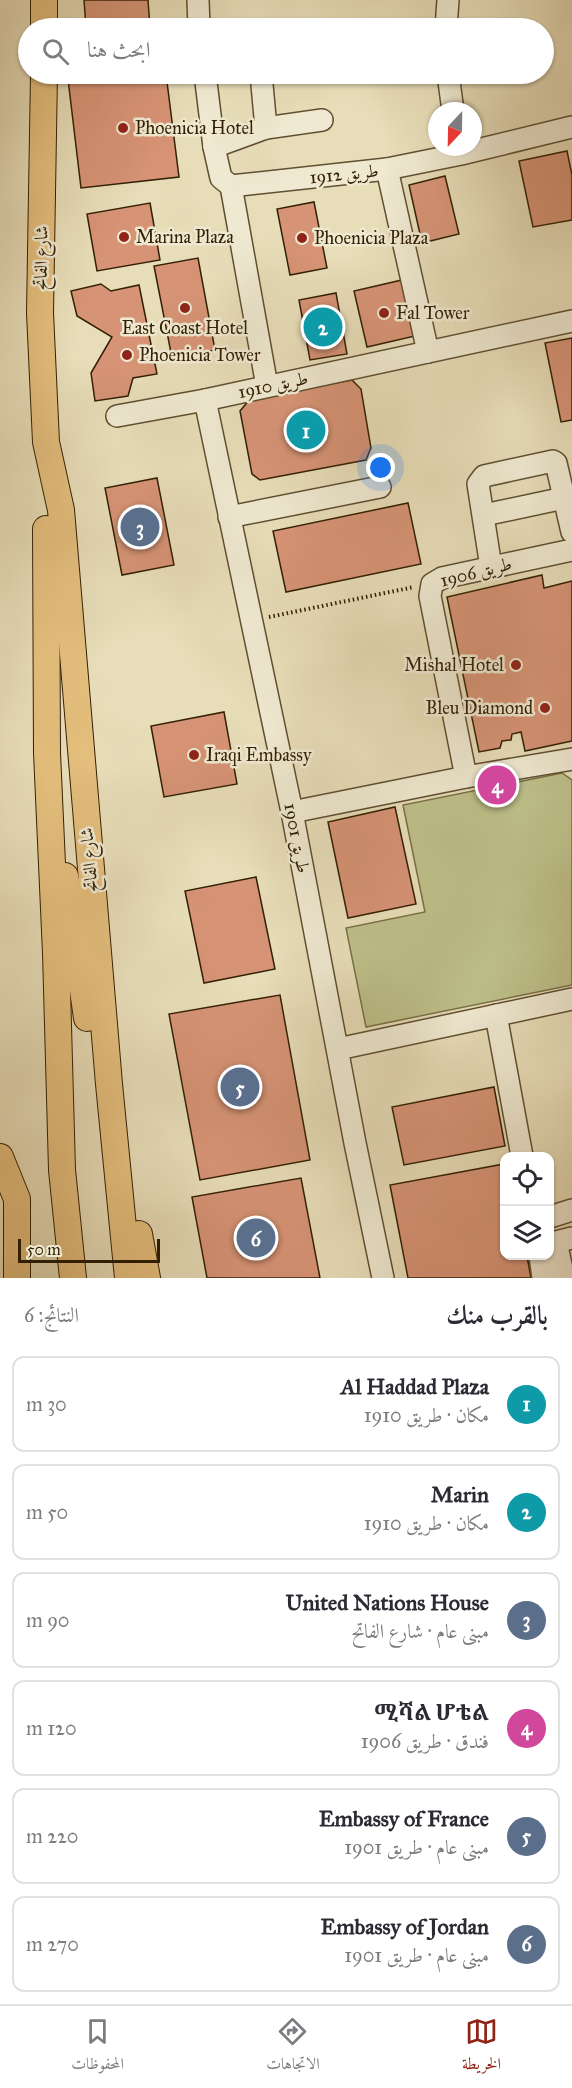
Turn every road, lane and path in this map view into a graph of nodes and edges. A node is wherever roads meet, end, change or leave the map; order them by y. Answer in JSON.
{"nodes":[{"id":1,"x":45,"y":0,"type":"edge"},
{"id":2,"x":198,"y":0,"type":"edge"},
{"id":3,"x":448,"y":0,"type":"edge"},
{"id":4,"x":44,"y":18,"type":"edge"},
{"id":5,"x":199,"y":18,"type":"edge"},
{"id":6,"x":447,"y":18,"type":"edge"},
{"id":7,"x":44,"y":84,"type":"edge"},
{"id":8,"x":206,"y":84,"type":"edge"},
{"id":9,"x":262,"y":84,"type":"edge"},
{"id":10,"x":449,"y":84,"type":"edge"},
{"id":11,"x":452,"y":102,"type":"edge"},
{"id":12,"x":322,"y":120,"type":"dead end"},
{"id":13,"x":572,"y":126,"type":"edge"},
{"id":14,"x":266,"y":128,"type":"junction"},
{"id":15,"x":482,"y":145,"type":"edge"},
{"id":16,"x":214,"y":147,"type":"junction"},
{"id":17,"x":437,"y":156,"type":"edge"},
{"id":18,"x":387,"y":169,"type":"junction"},
{"id":19,"x":231,"y":186,"type":"junction"},
{"id":20,"x":572,"y":321,"type":"edge"},
{"id":21,"x":428,"y":352,"type":"junction"},
{"id":22,"x":267,"y":386,"type":"junction"},
{"id":23,"x":205,"y":400,"type":"junction"},
{"id":24,"x":117,"y":416,"type":"dead end"},
{"id":25,"x":46,"y":442,"type":"junction"},
{"id":26,"x":380,"y":487,"type":"dead end"},
{"id":27,"x":564,"y":498,"type":"junction"},
{"id":28,"x":484,"y":515,"type":"junction"},
{"id":29,"x":229,"y":517,"type":"junction"},
{"id":30,"x":572,"y":532,"type":"edge"},
{"id":31,"x":572,"y":550,"type":"edge"},
{"id":32,"x":491,"y":567,"type":"junction"},
{"id":33,"x":432,"y":584,"type":"junction"},
{"id":34,"x":252,"y":620,"type":"junction"},
{"id":35,"x":572,"y":759,"type":"edge"},
{"id":36,"x":466,"y":777,"type":"junction"},
{"id":37,"x":49,"y":811,"type":"junction"},
{"id":38,"x":292,"y":812,"type":"junction"},
{"id":39,"x":572,"y":999,"type":"edge"},
{"id":40,"x":496,"y":1015,"type":"junction"},
{"id":41,"x":338,"y":1049,"type":"junction"},
{"id":42,"x":109,"y":1084,"type":"junction"},
{"id":43,"x":521,"y":1152,"type":"edge"},
{"id":44,"x":0,"y":1157,"type":"edge"},
{"id":45,"x":572,"y":1210,"type":"edge"},
{"id":46,"x":554,"y":1215,"type":"edge"},
{"id":47,"x":572,"y":1238,"type":"edge"},
{"id":48,"x":125,"y":1251,"type":"junction"},
{"id":49,"x":541,"y":1260,"type":"edge"},
{"id":50,"x":17,"y":1278,"type":"edge"},
{"id":51,"x":73,"y":1278,"type":"edge"},
{"id":52,"x":128,"y":1278,"type":"edge"},
{"id":53,"x":147,"y":1278,"type":"edge"},
{"id":54,"x":383,"y":1278,"type":"edge"},
{"id":55,"x":543,"y":1278,"type":"edge"},
{"id":56,"x":564,"y":1278,"type":"edge"}],
"edges":[{"from":1,"to":4,"type":"main road"},
{"from":2,"to":5,"type":"street"},
{"from":3,"to":6,"type":"street"},
{"from":7,"to":25,"type":"main road","name":"شارع الفاتح"},
{"from":8,"to":16,"type":"street"},
{"from":9,"to":14,"type":"street"},
{"from":10,"to":11,"type":"street"},
{"from":12,"to":14,"type":"street"},
{"from":13,"to":15,"type":"street","name":"طريق 1912"},
{"from":14,"to":16,"type":"street"},
{"from":16,"to":19,"type":"street"},
{"from":17,"to":18,"type":"street","name":"طريق 1912"},
{"from":18,"to":19,"type":"street","name":"طريق 1912"},
{"from":18,"to":21,"type":"street"},
{"from":19,"to":22,"type":"street"},
{"from":20,"to":21,"type":"street","name":"طريق 1910"},
{"from":21,"to":22,"type":"street","name":"طريق 1910"},
{"from":22,"to":23,"type":"street","name":"طريق 1910"},
{"from":23,"to":24,"type":"street","name":"طريق 1910"},
{"from":23,"to":29,"type":"street","name":"طريق 1901"},
{"from":25,"to":37,"type":"main road","name":"شارع الفاتح"},
{"from":25,"to":42,"type":"main road","name":"شارع الفاتح"},
{"from":26,"to":29,"type":"street"},
{"from":27,"to":28,"type":"street"},
{"from":27,"to":28,"type":"street"},
{"from":27,"to":30,"type":"street"},
{"from":28,"to":32,"type":"street"},
{"from":29,"to":34,"type":"street","name":"طريق 1901"},
{"from":31,"to":32,"type":"street","name":"طريق 1906"},
{"from":32,"to":33,"type":"street","name":"طريق 1906"},
{"from":33,"to":34,"type":"path"},
{"from":33,"to":36,"type":"street","name":"طريق 1906"},
{"from":34,"to":38,"type":"street","name":"طريق 1901"},
{"from":35,"to":36,"type":"street"},
{"from":36,"to":38,"type":"street"},
{"from":37,"to":48,"type":"main road"},
{"from":37,"to":51,"type":"main road","name":"شارع الفاتح"},
{"from":38,"to":41,"type":"street","name":"طريق 1901"},
{"from":39,"to":40,"type":"street"},
{"from":40,"to":41,"type":"street"},
{"from":40,"to":43,"type":"street"},
{"from":41,"to":54,"type":"street","name":"طريق 1901"},
{"from":42,"to":48,"type":"main road","name":"شارع الفاتح"},
{"from":42,"to":53,"type":"main road"},
{"from":44,"to":50,"type":"main road"},
{"from":45,"to":46,"type":"street"},
{"from":47,"to":56,"type":"street"},
{"from":48,"to":52,"type":"main road","name":"شارع الفاتح"},
{"from":49,"to":55,"type":"street"}]}
